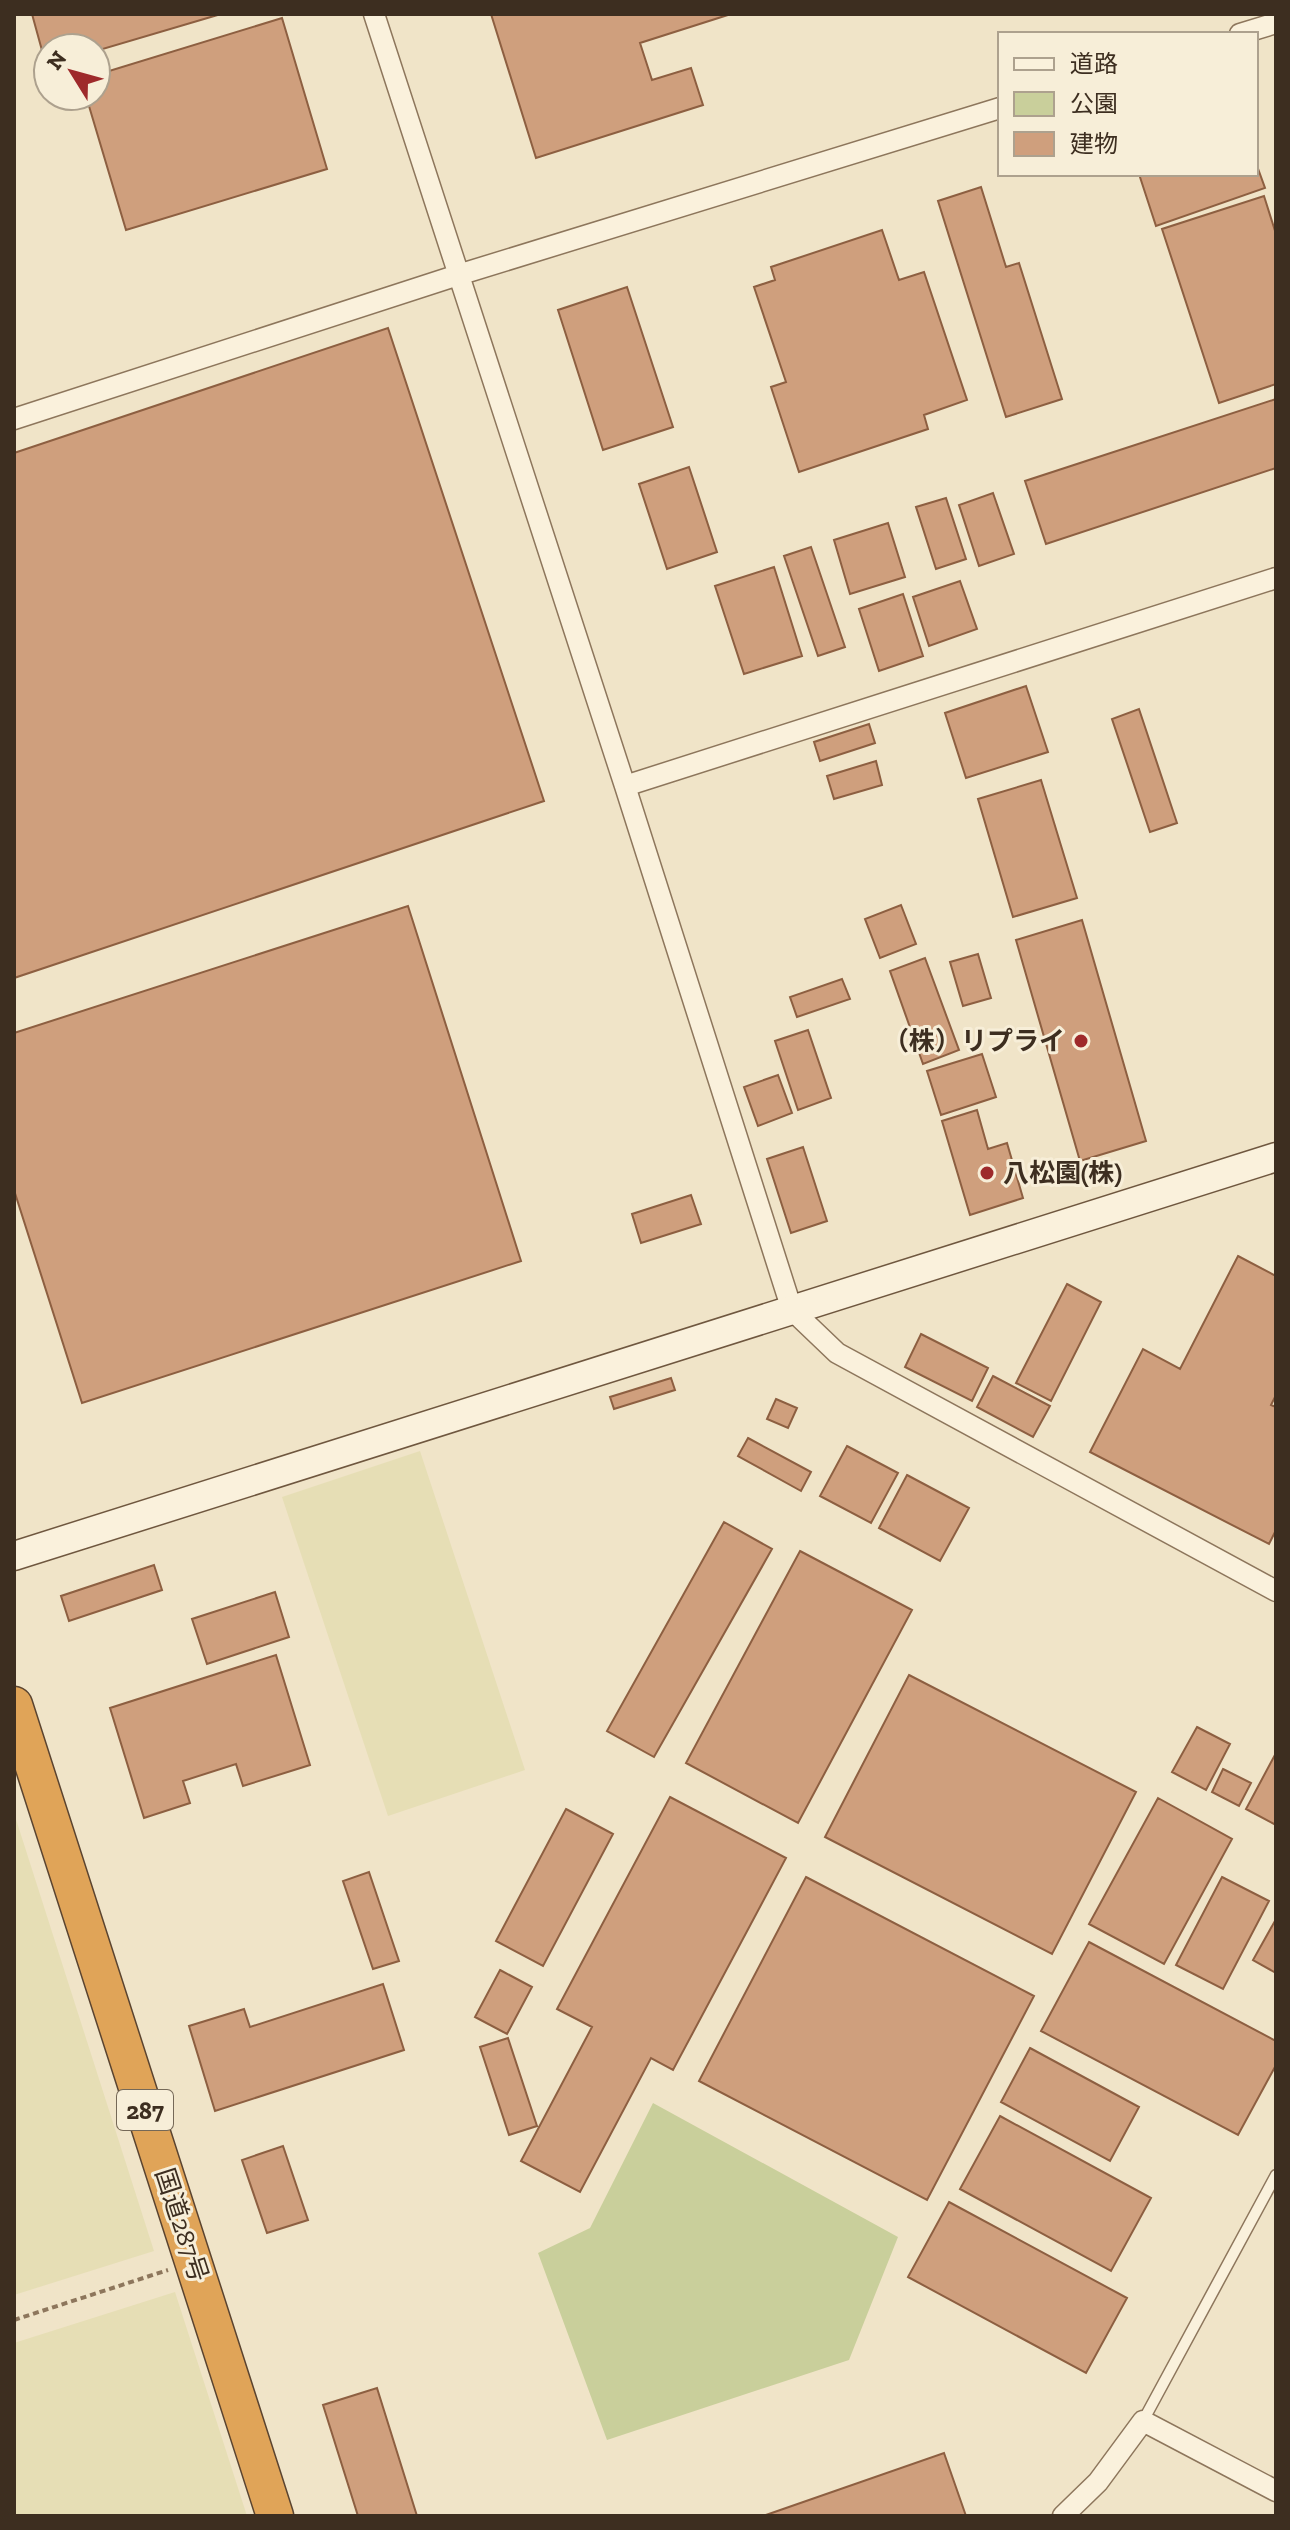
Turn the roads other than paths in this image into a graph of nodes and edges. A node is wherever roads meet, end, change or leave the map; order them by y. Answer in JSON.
{"nodes":[{"id":1,"x":374,"y":14,"type":"edge"},
{"id":2,"x":1276,"y":23,"type":"edge"},
{"id":3,"x":1247,"y":32,"type":"edge"},
{"id":4,"x":998,"y":109,"type":"edge"},
{"id":5,"x":458,"y":275,"type":"junction"},
{"id":6,"x":14,"y":419,"type":"edge"},
{"id":7,"x":1276,"y":578,"type":"edge"},
{"id":8,"x":625,"y":786,"type":"junction"},
{"id":9,"x":1276,"y":1157,"type":"edge"},
{"id":10,"x":792,"y":1310,"type":"junction"},
{"id":11,"x":14,"y":1556,"type":"edge"},
{"id":12,"x":1276,"y":1591,"type":"edge"},
{"id":13,"x":14,"y":1705,"type":"edge"},
{"id":14,"x":1276,"y":2175,"type":"edge"},
{"id":15,"x":1143,"y":2421,"type":"junction"},
{"id":16,"x":1276,"y":2491,"type":"edge"},
{"id":17,"x":275,"y":2516,"type":"edge"},
{"id":18,"x":1063,"y":2516,"type":"edge"}],
"edges":[{"from":1,"to":5,"type":"street"},
{"from":2,"to":3,"type":"street"},
{"from":4,"to":5,"type":"street"},
{"from":5,"to":6,"type":"street"},
{"from":5,"to":8,"type":"street"},
{"from":7,"to":8,"type":"street"},
{"from":8,"to":10,"type":"street"},
{"from":9,"to":10,"type":"street"},
{"from":10,"to":11,"type":"street"},
{"from":10,"to":12,"type":"street"},
{"from":13,"to":17,"type":"highway","name":"国道287号","number":"287"},
{"from":14,"to":15,"type":"lane"},
{"from":15,"to":16,"type":"street"},
{"from":15,"to":18,"type":"street"}]}
